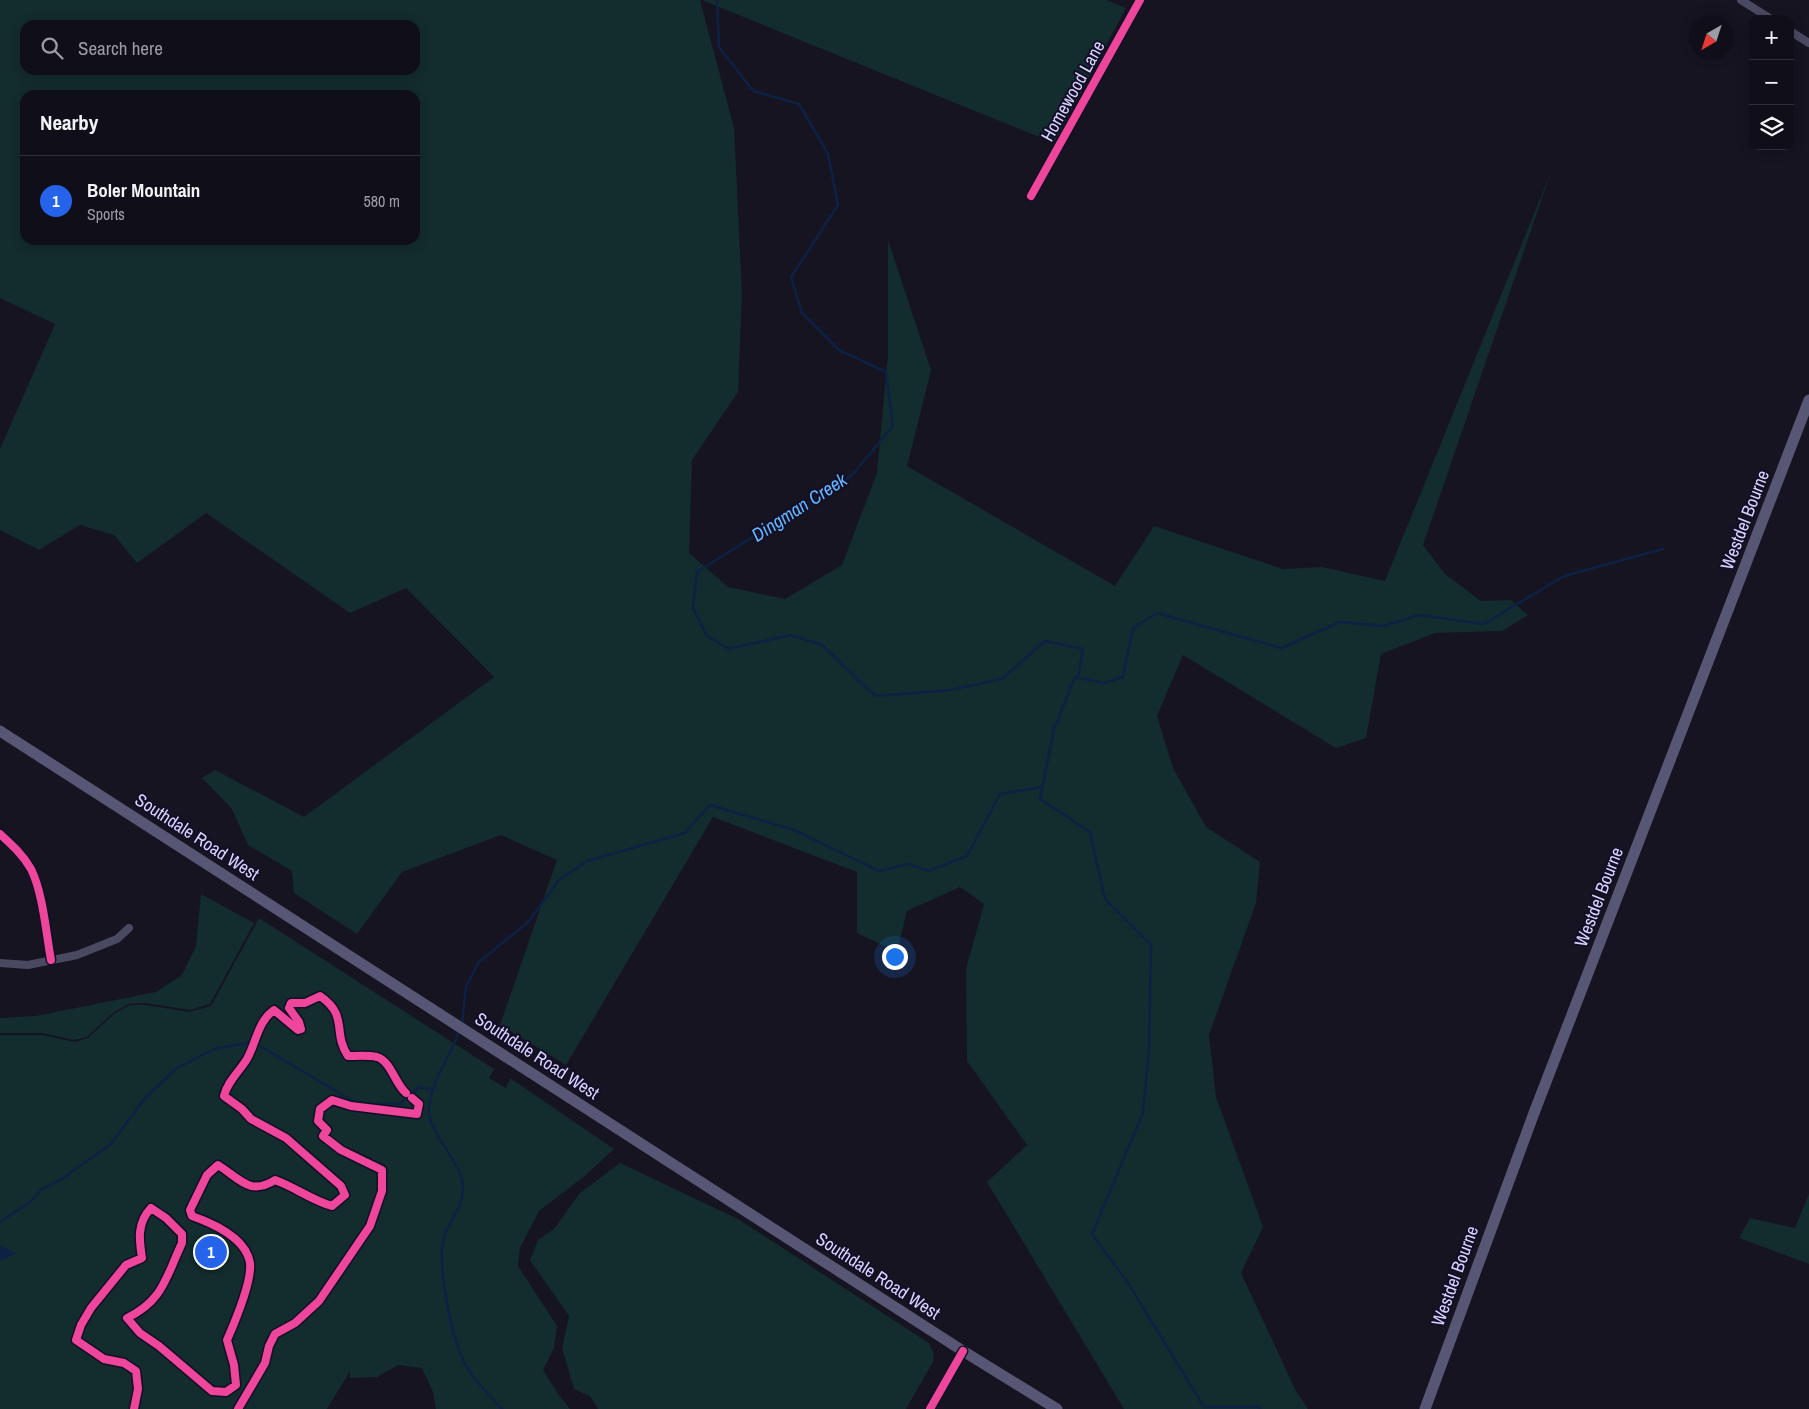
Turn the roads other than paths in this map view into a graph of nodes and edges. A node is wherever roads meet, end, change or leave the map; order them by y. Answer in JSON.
{"nodes":[{"id":1,"x":1140,"y":0,"type":"edge"},
{"id":2,"x":1741,"y":0,"type":"edge"},
{"id":3,"x":1765,"y":15,"type":"edge"},
{"id":4,"x":1794,"y":34,"type":"edge"},
{"id":5,"x":1809,"y":43,"type":"edge"},
{"id":6,"x":1031,"y":196,"type":"dead end"},
{"id":7,"x":1809,"y":400,"type":"edge"},
{"id":8,"x":0,"y":731,"type":"edge"},
{"id":9,"x":0,"y":834,"type":"edge"},
{"id":10,"x":128,"y":928,"type":"dead end"},
{"id":11,"x":51,"y":960,"type":"junction"},
{"id":12,"x":0,"y":962,"type":"edge"},
{"id":13,"x":963,"y":1351,"type":"junction"},
{"id":14,"x":930,"y":1409,"type":"edge"},
{"id":15,"x":1057,"y":1409,"type":"edge"},
{"id":16,"x":1424,"y":1409,"type":"edge"}],
"edges":[{"from":1,"to":6,"type":"street","name":"Homewood Lane"},
{"from":2,"to":3,"type":"street"},
{"from":4,"to":5,"type":"street"},
{"from":7,"to":16,"type":"main road","name":"Westdel Bourne"},
{"from":8,"to":13,"type":"main road","name":"Southdale Road West"},
{"from":9,"to":11,"type":"street"},
{"from":10,"to":11,"type":"street"},
{"from":11,"to":12,"type":"street"},
{"from":13,"to":14,"type":"street"},
{"from":13,"to":15,"type":"main road","name":"Southdale Road West"}]}
